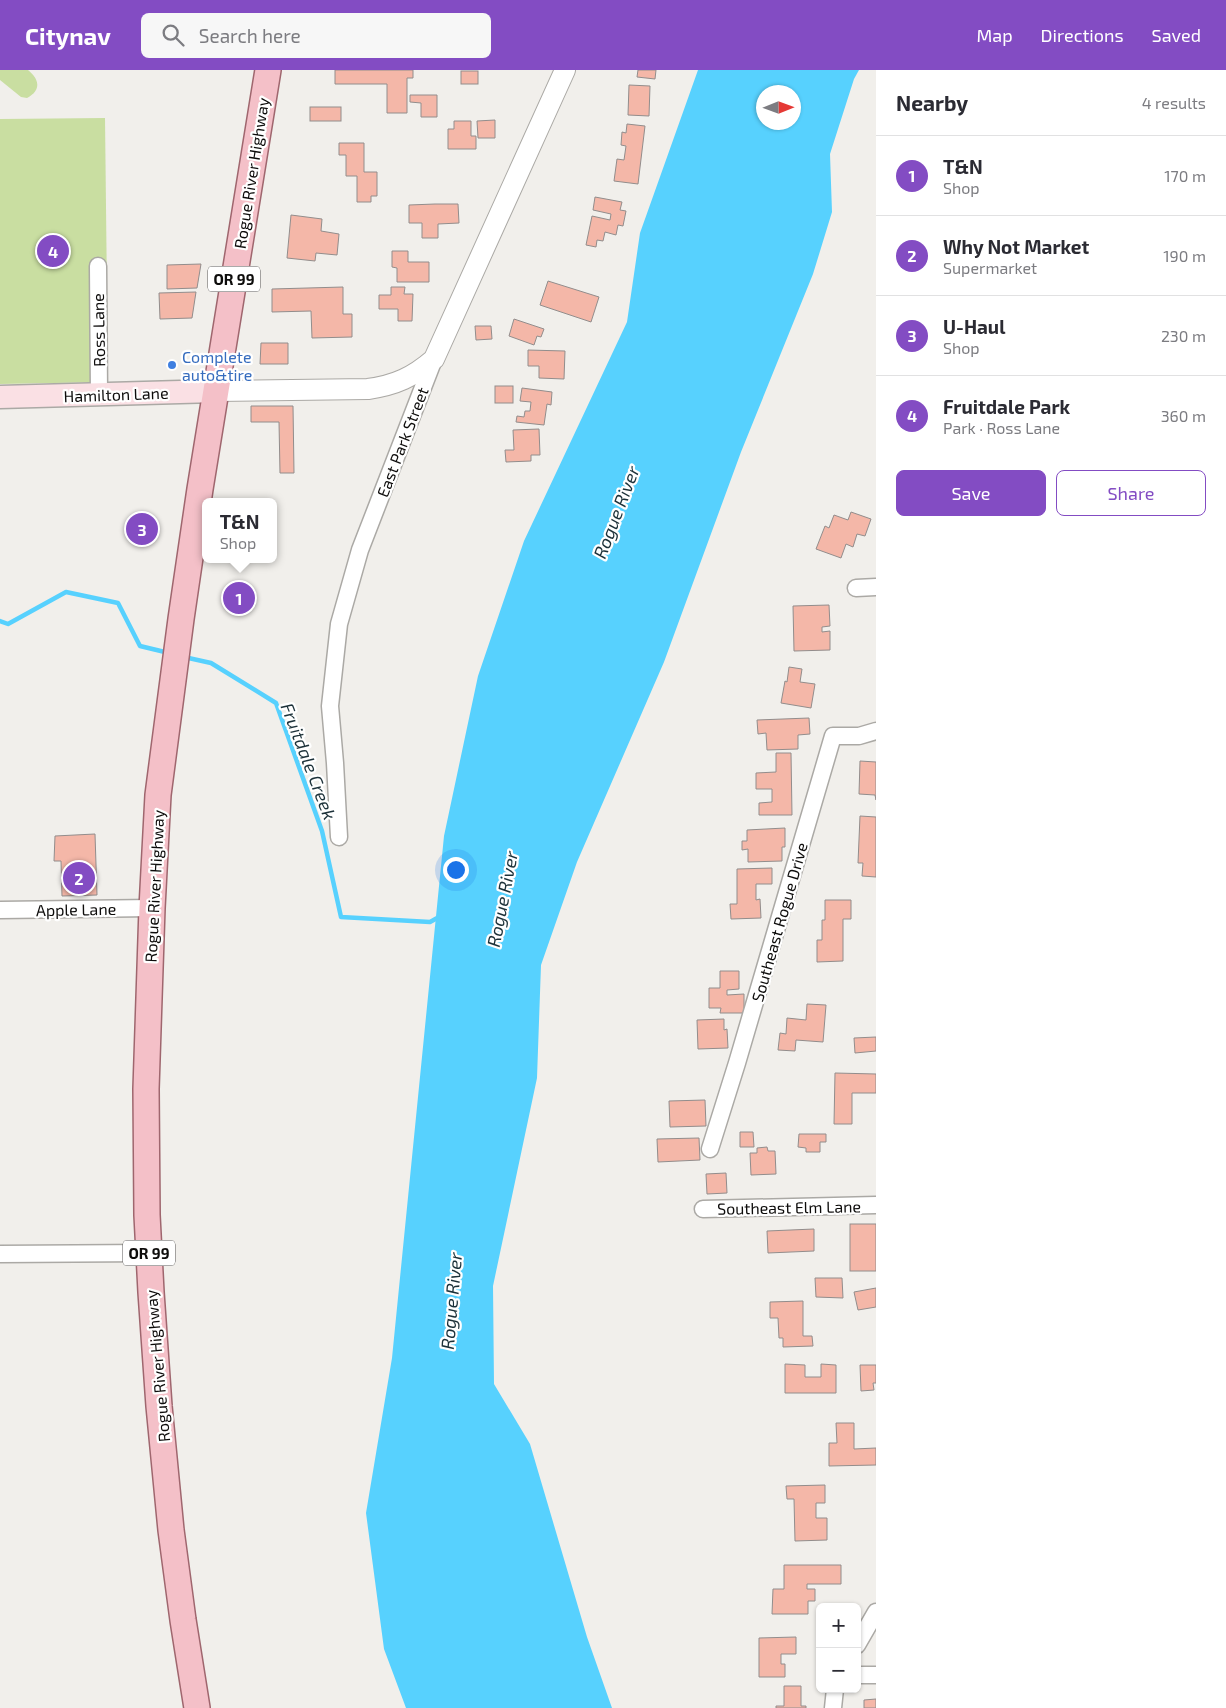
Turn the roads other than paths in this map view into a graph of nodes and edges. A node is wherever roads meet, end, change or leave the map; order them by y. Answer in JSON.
{"nodes":[{"id":1,"x":268,"y":70,"type":"edge"},
{"id":2,"x":565,"y":70,"type":"edge"},
{"id":3,"x":98,"y":266,"type":"dead end"},
{"id":4,"x":434,"y":359,"type":"junction"},
{"id":5,"x":216,"y":391,"type":"junction"},
{"id":6,"x":99,"y":394,"type":"junction"},
{"id":7,"x":0,"y":397,"type":"edge"},
{"id":8,"x":876,"y":587,"type":"edge"},
{"id":9,"x":856,"y":588,"type":"dead end"},
{"id":10,"x":876,"y":731,"type":"edge"},
{"id":11,"x":339,"y":837,"type":"dead end"},
{"id":12,"x":152,"y":908,"type":"junction"},
{"id":13,"x":0,"y":910,"type":"edge"},
{"id":14,"x":710,"y":1149,"type":"dead end"},
{"id":15,"x":876,"y":1205,"type":"edge"},
{"id":16,"x":703,"y":1209,"type":"dead end"},
{"id":17,"x":149,"y":1253,"type":"junction"},
{"id":18,"x":0,"y":1254,"type":"edge"},
{"id":19,"x":876,"y":1612,"type":"edge"},
{"id":20,"x":861,"y":1638,"type":"edge"},
{"id":21,"x":861,"y":1675,"type":"edge"},
{"id":22,"x":876,"y":1675,"type":"edge"},
{"id":23,"x":835,"y":1693,"type":"edge"},
{"id":24,"x":197,"y":1708,"type":"edge"},
{"id":25,"x":833,"y":1708,"type":"edge"}],
"edges":[{"from":1,"to":5,"type":"main road","name":"Rogue River Highway","number":"OR 99"},
{"from":2,"to":4,"type":"street","name":"East Park Street"},
{"from":3,"to":6,"type":"street","name":"Ross Lane"},
{"from":4,"to":5,"type":"street","name":"Hamilton Lane"},
{"from":4,"to":11,"type":"street","name":"East Park Street"},
{"from":5,"to":6,"type":"main road","name":"Hamilton Lane"},
{"from":5,"to":12,"type":"main road","name":"Rogue River Highway","number":"OR 99"},
{"from":6,"to":7,"type":"main road","name":"Hamilton Lane"},
{"from":8,"to":9,"type":"street"},
{"from":10,"to":14,"type":"street","name":"Southeast Rogue Drive"},
{"from":12,"to":13,"type":"street","name":"Apple Lane"},
{"from":12,"to":17,"type":"main road","name":"Rogue River Highway","number":"OR 99"},
{"from":15,"to":16,"type":"street","name":"Southeast Elm Lane"},
{"from":17,"to":18,"type":"street"},
{"from":17,"to":24,"type":"main road","name":"Rogue River Highway","number":"OR 99"},
{"from":19,"to":20,"type":"street"},
{"from":21,"to":22,"type":"street"},
{"from":23,"to":25,"type":"street"}]}
